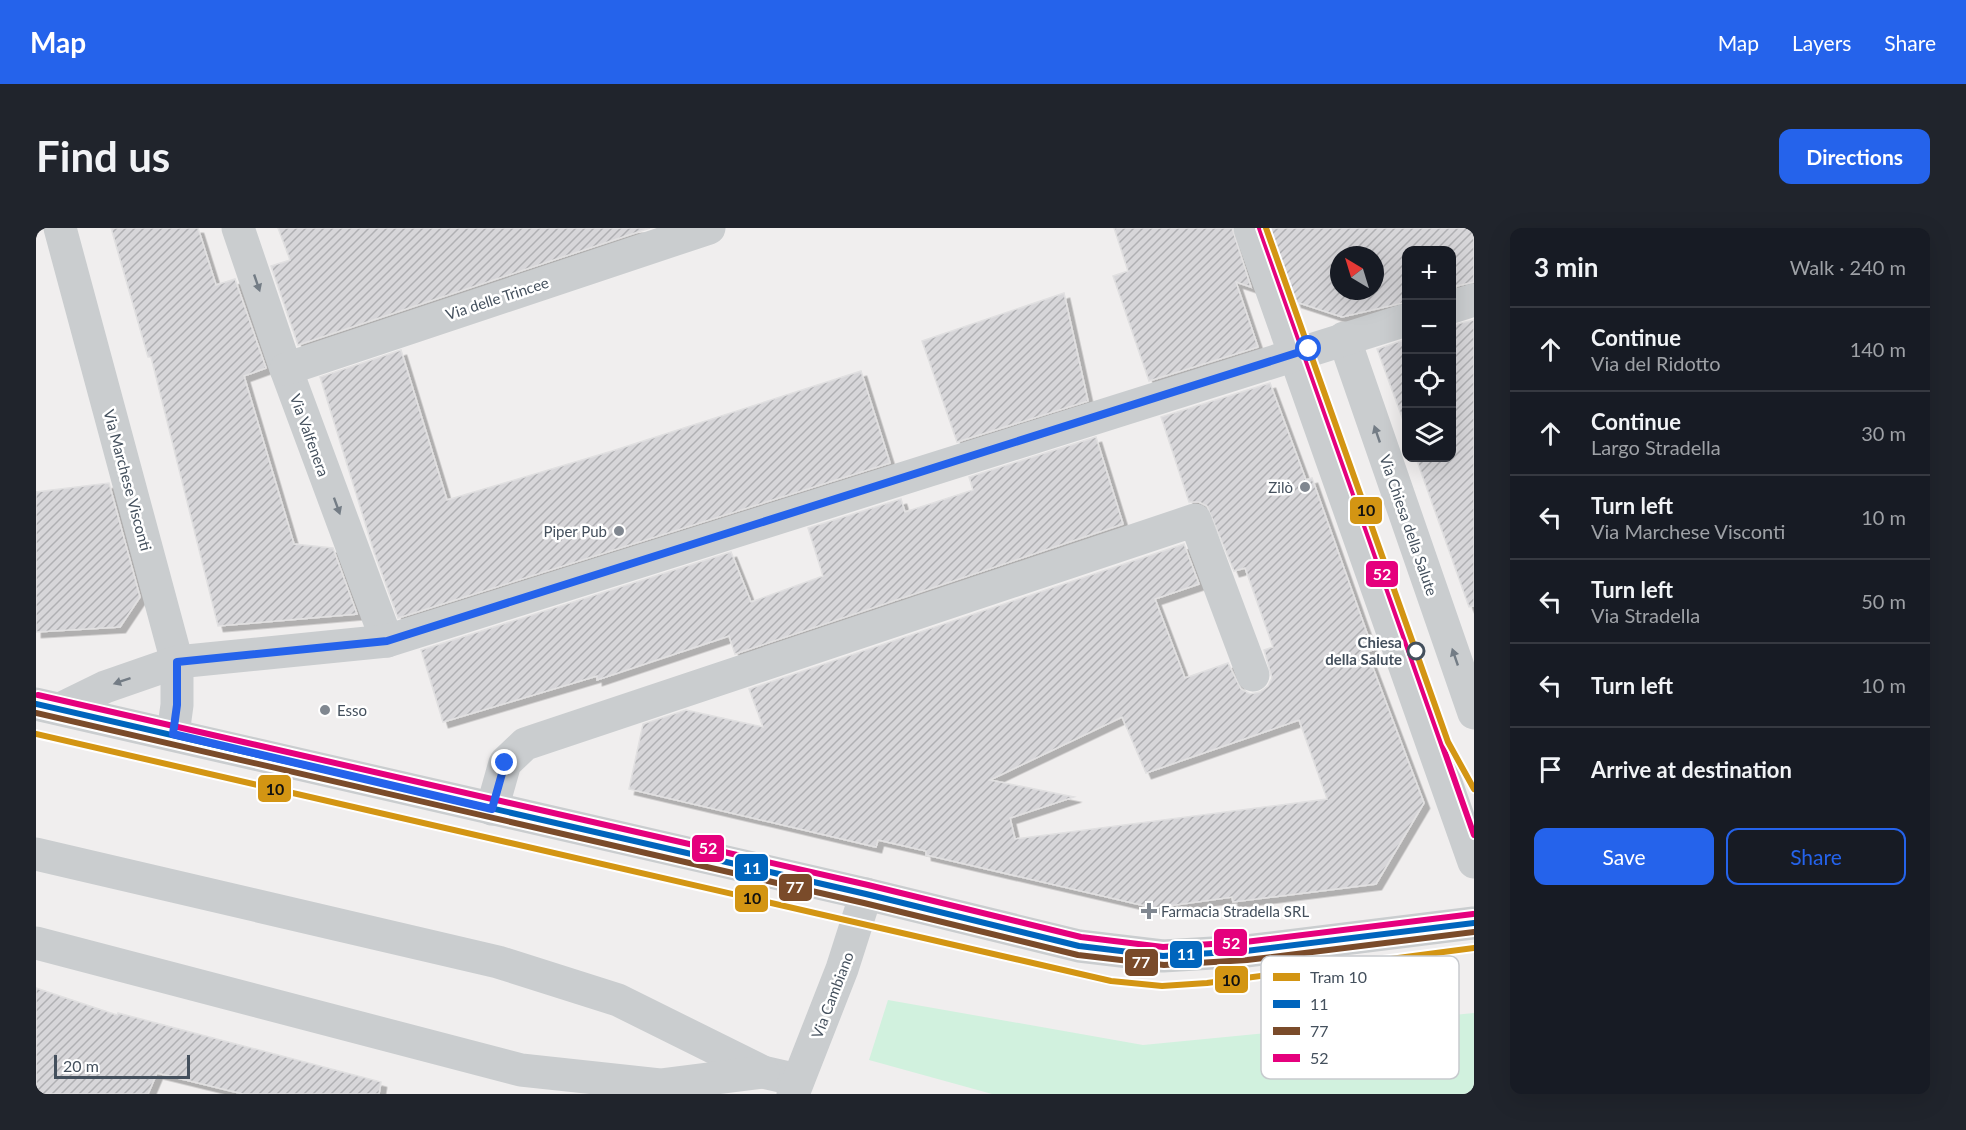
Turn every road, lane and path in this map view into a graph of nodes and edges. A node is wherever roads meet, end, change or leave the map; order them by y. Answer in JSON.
{"nodes":[{"id":1,"x":60,"y":228,"type":"edge"},
{"id":2,"x":238,"y":228,"type":"edge"},
{"id":3,"x":709,"y":228,"type":"edge"},
{"id":4,"x":1250,"y":228,"type":"edge"},
{"id":5,"x":1474,"y":300,"type":"edge"},
{"id":6,"x":1456,"y":306,"type":"edge"},
{"id":7,"x":1402,"y":321,"type":"edge"},
{"id":8,"x":1344,"y":338,"type":"junction"},
{"id":9,"x":1294,"y":354,"type":"junction"},
{"id":10,"x":286,"y":369,"type":"junction"},
{"id":11,"x":387,"y":641,"type":"junction"},
{"id":12,"x":177,"y":662,"type":"junction"},
{"id":13,"x":1253,"y":675,"type":"dead end"},
{"id":14,"x":48,"y":706,"type":"edge"},
{"id":15,"x":1474,"y":713,"type":"edge"},
{"id":16,"x":173,"y":734,"type":"junction"},
{"id":17,"x":492,"y":809,"type":"junction"},
{"id":18,"x":36,"y":854,"type":"edge"},
{"id":19,"x":1474,"y":862,"type":"edge"},
{"id":20,"x":866,"y":894,"type":"junction"},
{"id":21,"x":1474,"y":923,"type":"edge"},
{"id":22,"x":36,"y":943,"type":"edge"},
{"id":23,"x":763,"y":1072,"type":"junction"},
{"id":24,"x":795,"y":1087,"type":"edge"}],
"edges":[{"from":1,"to":12,"type":"street","name":"Via Marchese Visconti"},
{"from":2,"to":10,"type":"street","name":"Via Valfenera","one_way":true},
{"from":3,"to":10,"type":"street","name":"Via delle Trincee"},
{"from":4,"to":9,"type":"street"},
{"from":5,"to":6,"type":"street"},
{"from":7,"to":8,"type":"street"},
{"from":8,"to":9,"type":"street"},
{"from":15,"to":8,"type":"street","name":"Via Chiesa della Salute","one_way":true},
{"from":9,"to":11,"type":"street"},
{"from":9,"to":19,"type":"street"},
{"from":10,"to":11,"type":"street","name":"Via Valfenera","one_way":true},
{"from":11,"to":12,"type":"street"},
{"from":12,"to":14,"type":"street","one_way":true},
{"from":12,"to":16,"type":"street","name":"Via Marchese Visconti"},
{"from":13,"to":17,"type":"street"},
{"from":14,"to":16,"type":"street"},
{"from":16,"to":17,"type":"street"},
{"from":17,"to":20,"type":"street"},
{"from":18,"to":23,"type":"street"},
{"from":20,"to":21,"type":"street"},
{"from":20,"to":24,"type":"street","name":"Via Cambiano"},
{"from":22,"to":23,"type":"street"},
{"from":23,"to":24,"type":"street"}]}
